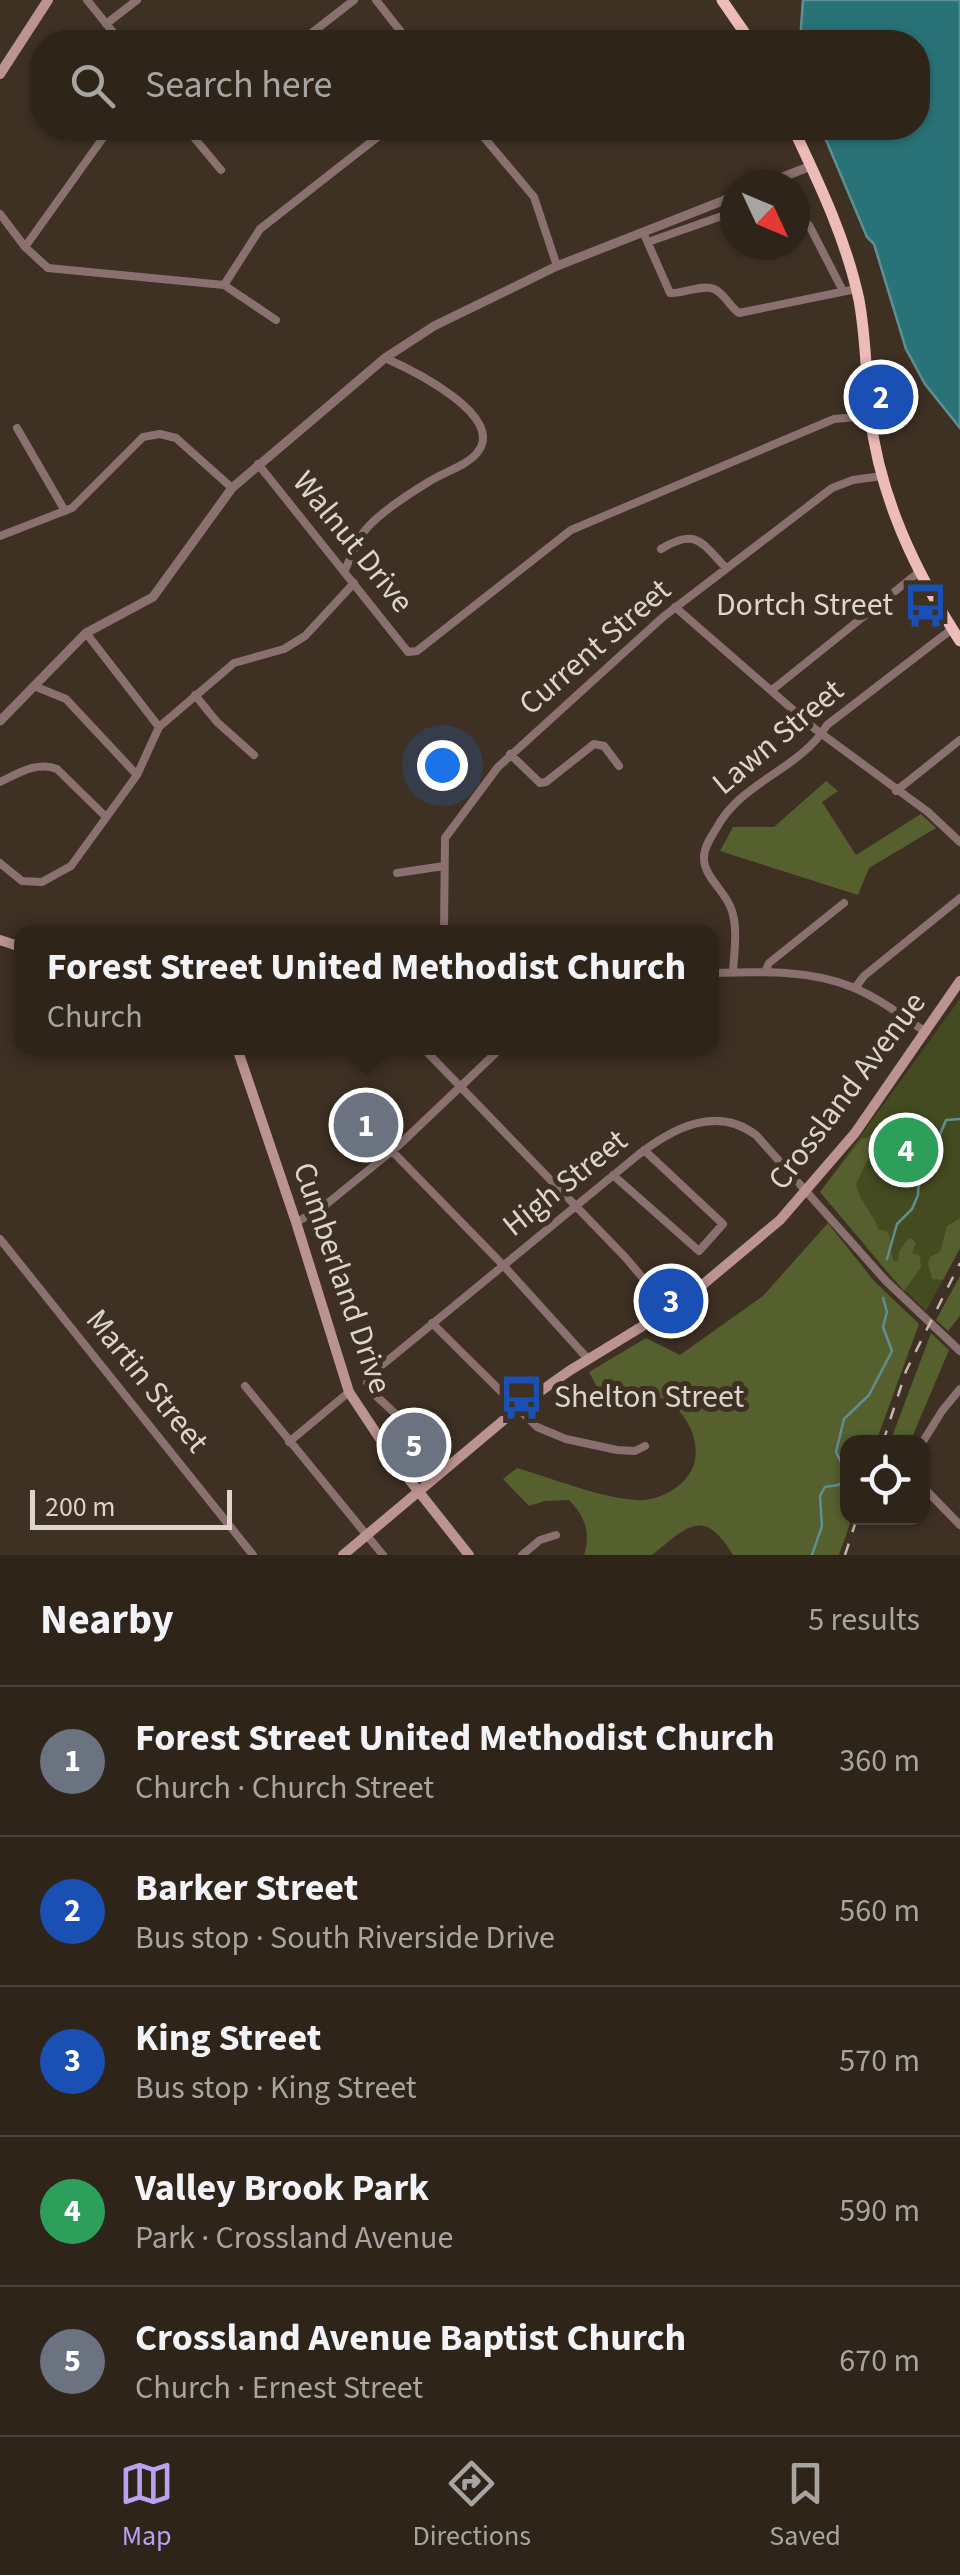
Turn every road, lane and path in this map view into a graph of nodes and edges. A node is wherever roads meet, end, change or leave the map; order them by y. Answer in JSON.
{"nodes":[{"id":1,"x":48,"y":0,"type":"edge"},
{"id":2,"x":87,"y":0,"type":"edge"},
{"id":3,"x":137,"y":0,"type":"edge"},
{"id":4,"x":354,"y":0,"type":"edge"},
{"id":5,"x":376,"y":0,"type":"edge"},
{"id":6,"x":722,"y":0,"type":"edge"},
{"id":7,"x":106,"y":24,"type":"junction"},
{"id":8,"x":111,"y":30,"type":"edge"},
{"id":9,"x":315,"y":30,"type":"edge"},
{"id":10,"x":400,"y":30,"type":"edge"},
{"id":11,"x":743,"y":30,"type":"edge"},
{"id":12,"x":0,"y":74,"type":"edge"},
{"id":13,"x":101,"y":140,"type":"edge"},
{"id":14,"x":198,"y":140,"type":"edge"},
{"id":15,"x":374,"y":140,"type":"edge"},
{"id":16,"x":486,"y":140,"type":"edge"},
{"id":17,"x":799,"y":140,"type":"edge"},
{"id":18,"x":811,"y":166,"type":"junction"},
{"id":19,"x":221,"y":170,"type":"dead end"},
{"id":20,"x":801,"y":170,"type":"edge"},
{"id":21,"x":720,"y":203,"type":"edge"},
{"id":22,"x":0,"y":214,"type":"edge"},
{"id":23,"x":720,"y":217,"type":"edge"},
{"id":24,"x":810,"y":227,"type":"edge"},
{"id":25,"x":646,"y":237,"type":"junction"},
{"id":26,"x":25,"y":247,"type":"junction"},
{"id":27,"x":557,"y":266,"type":"junction"},
{"id":28,"x":224,"y":285,"type":"junction"},
{"id":29,"x":849,"y":290,"type":"junction"},
{"id":30,"x":276,"y":320,"type":"dead end"},
{"id":31,"x":384,"y":358,"type":"junction"},
{"id":32,"x":870,"y":416,"type":"junction"},
{"id":33,"x":17,"y":428,"type":"dead end"},
{"id":34,"x":258,"y":464,"type":"junction"},
{"id":35,"x":882,"y":476,"type":"junction"},
{"id":36,"x":232,"y":488,"type":"junction"},
{"id":37,"x":65,"y":510,"type":"junction"},
{"id":38,"x":0,"y":536,"type":"edge"},
{"id":39,"x":661,"y":549,"type":"dead end"},
{"id":40,"x":726,"y":568,"type":"junction"},
{"id":41,"x":344,"y":570,"type":"junction"},
{"id":42,"x":919,"y":572,"type":"junction"},
{"id":43,"x":354,"y":582,"type":"junction"},
{"id":44,"x":675,"y":607,"type":"junction"},
{"id":45,"x":952,"y":628,"type":"junction"},
{"id":46,"x":86,"y":633,"type":"junction"},
{"id":47,"x":960,"y":641,"type":"edge"},
{"id":48,"x":34,"y":686,"type":"junction"},
{"id":49,"x":772,"y":690,"type":"junction"},
{"id":50,"x":194,"y":695,"type":"junction"},
{"id":51,"x":0,"y":721,"type":"edge"},
{"id":52,"x":159,"y":727,"type":"junction"},
{"id":53,"x":822,"y":733,"type":"junction"},
{"id":54,"x":960,"y":740,"type":"edge"},
{"id":55,"x":510,"y":754,"type":"junction"},
{"id":56,"x":254,"y":755,"type":"dead end"},
{"id":57,"x":619,"y":766,"type":"dead end"},
{"id":58,"x":136,"y":775,"type":"junction"},
{"id":59,"x":0,"y":782,"type":"edge"},
{"id":60,"x":896,"y":791,"type":"junction"},
{"id":61,"x":105,"y":816,"type":"junction"},
{"id":62,"x":960,"y":842,"type":"edge"},
{"id":63,"x":0,"y":863,"type":"edge"},
{"id":64,"x":444,"y":866,"type":"junction"},
{"id":65,"x":397,"y":873,"type":"dead end"},
{"id":66,"x":960,"y":898,"type":"edge"},
{"id":67,"x":844,"y":903,"type":"dead end"},
{"id":68,"x":444,"y":925,"type":"edge"},
{"id":69,"x":734,"y":972,"type":"junction"},
{"id":70,"x":765,"y":972,"type":"junction"},
{"id":71,"x":719,"y":973,"type":"edge"},
{"id":72,"x":960,"y":981,"type":"edge"},
{"id":73,"x":855,"y":988,"type":"junction"},
{"id":74,"x":926,"y":1032,"type":"junction"},
{"id":75,"x":238,"y":1055,"type":"edge"},
{"id":76,"x":430,"y":1055,"type":"edge"},
{"id":77,"x":493,"y":1055,"type":"edge"},
{"id":78,"x":460,"y":1086,"type":"junction"},
{"id":79,"x":644,"y":1150,"type":"junction"},
{"id":80,"x":392,"y":1151,"type":"junction"},
{"id":81,"x":613,"y":1175,"type":"junction"},
{"id":82,"x":808,"y":1190,"type":"junction"},
{"id":83,"x":576,"y":1206,"type":"junction"},
{"id":84,"x":296,"y":1222,"type":"junction"},
{"id":85,"x":0,"y":1239,"type":"edge"},
{"id":86,"x":503,"y":1265,"type":"junction"},
{"id":87,"x":670,"y":1310,"type":"junction"},
{"id":88,"x":432,"y":1323,"type":"junction"},
{"id":89,"x":960,"y":1350,"type":"edge"},
{"id":90,"x":588,"y":1360,"type":"junction"},
{"id":91,"x":245,"y":1386,"type":"dead end"},
{"id":92,"x":960,"y":1389,"type":"edge"},
{"id":93,"x":349,"y":1392,"type":"junction"},
{"id":94,"x":516,"y":1410,"type":"junction"},
{"id":95,"x":927,"y":1435,"type":"edge"},
{"id":96,"x":289,"y":1442,"type":"junction"},
{"id":97,"x":645,"y":1446,"type":"dead end"},
{"id":98,"x":450,"y":1465,"type":"junction"},
{"id":99,"x":420,"y":1493,"type":"junction"},
{"id":100,"x":930,"y":1494,"type":"edge"},
{"id":101,"x":960,"y":1525,"type":"edge"},
{"id":102,"x":556,"y":1535,"type":"dead end"},
{"id":103,"x":368,"y":1536,"type":"junction"},
{"id":104,"x":253,"y":1555,"type":"edge"},
{"id":105,"x":343,"y":1555,"type":"edge"},
{"id":106,"x":383,"y":1555,"type":"edge"},
{"id":107,"x":469,"y":1555,"type":"edge"},
{"id":108,"x":522,"y":1555,"type":"edge"}],
"edges":[{"from":1,"to":12,"type":"main road"},
{"from":2,"to":7,"type":"street"},
{"from":3,"to":7,"type":"street"},
{"from":4,"to":9,"type":"street"},
{"from":5,"to":10,"type":"street"},
{"from":6,"to":11,"type":"highway"},
{"from":7,"to":8,"type":"street"},
{"from":13,"to":26,"type":"street"},
{"from":14,"to":19,"type":"street"},
{"from":15,"to":28,"type":"street"},
{"from":16,"to":27,"type":"street"},
{"from":17,"to":18,"type":"highway"},
{"from":18,"to":20,"type":"street"},
{"from":18,"to":29,"type":"highway"},
{"from":21,"to":25,"type":"street"},
{"from":22,"to":26,"type":"street"},
{"from":23,"to":25,"type":"street"},
{"from":24,"to":29,"type":"street"},
{"from":25,"to":27,"type":"street"},
{"from":25,"to":29,"type":"street"},
{"from":26,"to":28,"type":"street"},
{"from":27,"to":31,"type":"street"},
{"from":28,"to":30,"type":"street"},
{"from":29,"to":32,"type":"highway"},
{"from":31,"to":34,"type":"street"},
{"from":31,"to":41,"type":"street"},
{"from":32,"to":35,"type":"highway"},
{"from":32,"to":43,"type":"street","name":"Walnut Drive"},
{"from":33,"to":37,"type":"street"},
{"from":34,"to":36,"type":"street"},
{"from":34,"to":41,"type":"street","name":"Walnut Drive"},
{"from":35,"to":40,"type":"street","name":"Current Street"},
{"from":35,"to":42,"type":"highway"},
{"from":36,"to":37,"type":"street"},
{"from":36,"to":46,"type":"street"},
{"from":37,"to":38,"type":"street"},
{"from":39,"to":40,"type":"street"},
{"from":40,"to":44,"type":"street","name":"Current Street"},
{"from":41,"to":43,"type":"street","name":"Walnut Drive"},
{"from":42,"to":45,"type":"highway"},
{"from":42,"to":49,"type":"street"},
{"from":43,"to":50,"type":"street"},
{"from":44,"to":49,"type":"street"},
{"from":44,"to":55,"type":"street","name":"Current Street"},
{"from":45,"to":47,"type":"highway"},
{"from":45,"to":53,"type":"street","name":"Lawn Street"},
{"from":46,"to":48,"type":"street"},
{"from":46,"to":52,"type":"street"},
{"from":48,"to":51,"type":"street"},
{"from":48,"to":58,"type":"street"},
{"from":49,"to":53,"type":"street"},
{"from":50,"to":52,"type":"street"},
{"from":50,"to":56,"type":"street"},
{"from":52,"to":58,"type":"street"},
{"from":53,"to":60,"type":"street"},
{"from":53,"to":69,"type":"street","name":"Lawn Street"},
{"from":54,"to":60,"type":"street"},
{"from":55,"to":57,"type":"street"},
{"from":55,"to":64,"type":"street","name":"Current Street"},
{"from":58,"to":61,"type":"street"},
{"from":59,"to":61,"type":"street"},
{"from":60,"to":62,"type":"street"},
{"from":61,"to":63,"type":"street"},
{"from":64,"to":65,"type":"street"},
{"from":64,"to":68,"type":"street","name":"Current Street"},
{"from":66,"to":73,"type":"street"},
{"from":67,"to":70,"type":"street"},
{"from":69,"to":70,"type":"street"},
{"from":69,"to":71,"type":"street"},
{"from":70,"to":73,"type":"street"},
{"from":72,"to":74,"type":"main road","name":"Crossland Avenue"},
{"from":73,"to":74,"type":"street"},
{"from":74,"to":82,"type":"main road","name":"Crossland Avenue"},
{"from":75,"to":84,"type":"main road","name":"Cumberland Drive"},
{"from":76,"to":78,"type":"street"},
{"from":77,"to":78,"type":"street"},
{"from":78,"to":80,"type":"street"},
{"from":78,"to":83,"type":"street"},
{"from":79,"to":81,"type":"street","name":"High Street"},
{"from":79,"to":81,"type":"street"},
{"from":79,"to":82,"type":"street","name":"High Street"},
{"from":80,"to":84,"type":"street"},
{"from":80,"to":86,"type":"street"},
{"from":81,"to":83,"type":"street","name":"High Street"},
{"from":82,"to":87,"type":"main road","name":"Crossland Avenue"},
{"from":82,"to":89,"type":"street","name":"High Street"},
{"from":83,"to":86,"type":"street","name":"High Street"},
{"from":83,"to":87,"type":"street"},
{"from":84,"to":93,"type":"main road","name":"Cumberland Drive"},
{"from":85,"to":104,"type":"street","name":"Martin Street"},
{"from":86,"to":88,"type":"street","name":"High Street"},
{"from":86,"to":90,"type":"street"},
{"from":87,"to":90,"type":"main road","name":"Crossland Avenue"},
{"from":88,"to":94,"type":"street"},
{"from":88,"to":98,"type":"street","name":"High Street"},
{"from":90,"to":94,"type":"main road","name":"Crossland Avenue"},
{"from":91,"to":96,"type":"street"},
{"from":92,"to":95,"type":"street"},
{"from":93,"to":96,"type":"street"},
{"from":93,"to":99,"type":"main road","name":"Cumberland Drive"},
{"from":94,"to":97,"type":"street"},
{"from":94,"to":98,"type":"main road","name":"Crossland Avenue"},
{"from":96,"to":103,"type":"street"},
{"from":98,"to":99,"type":"main road","name":"Crossland Avenue"},
{"from":99,"to":103,"type":"main road","name":"Crossland Avenue"},
{"from":99,"to":107,"type":"main road","name":"Cumberland Drive"},
{"from":100,"to":101,"type":"street"},
{"from":102,"to":108,"type":"street"},
{"from":103,"to":105,"type":"main road","name":"Crossland Avenue"},
{"from":103,"to":106,"type":"street"}]}
